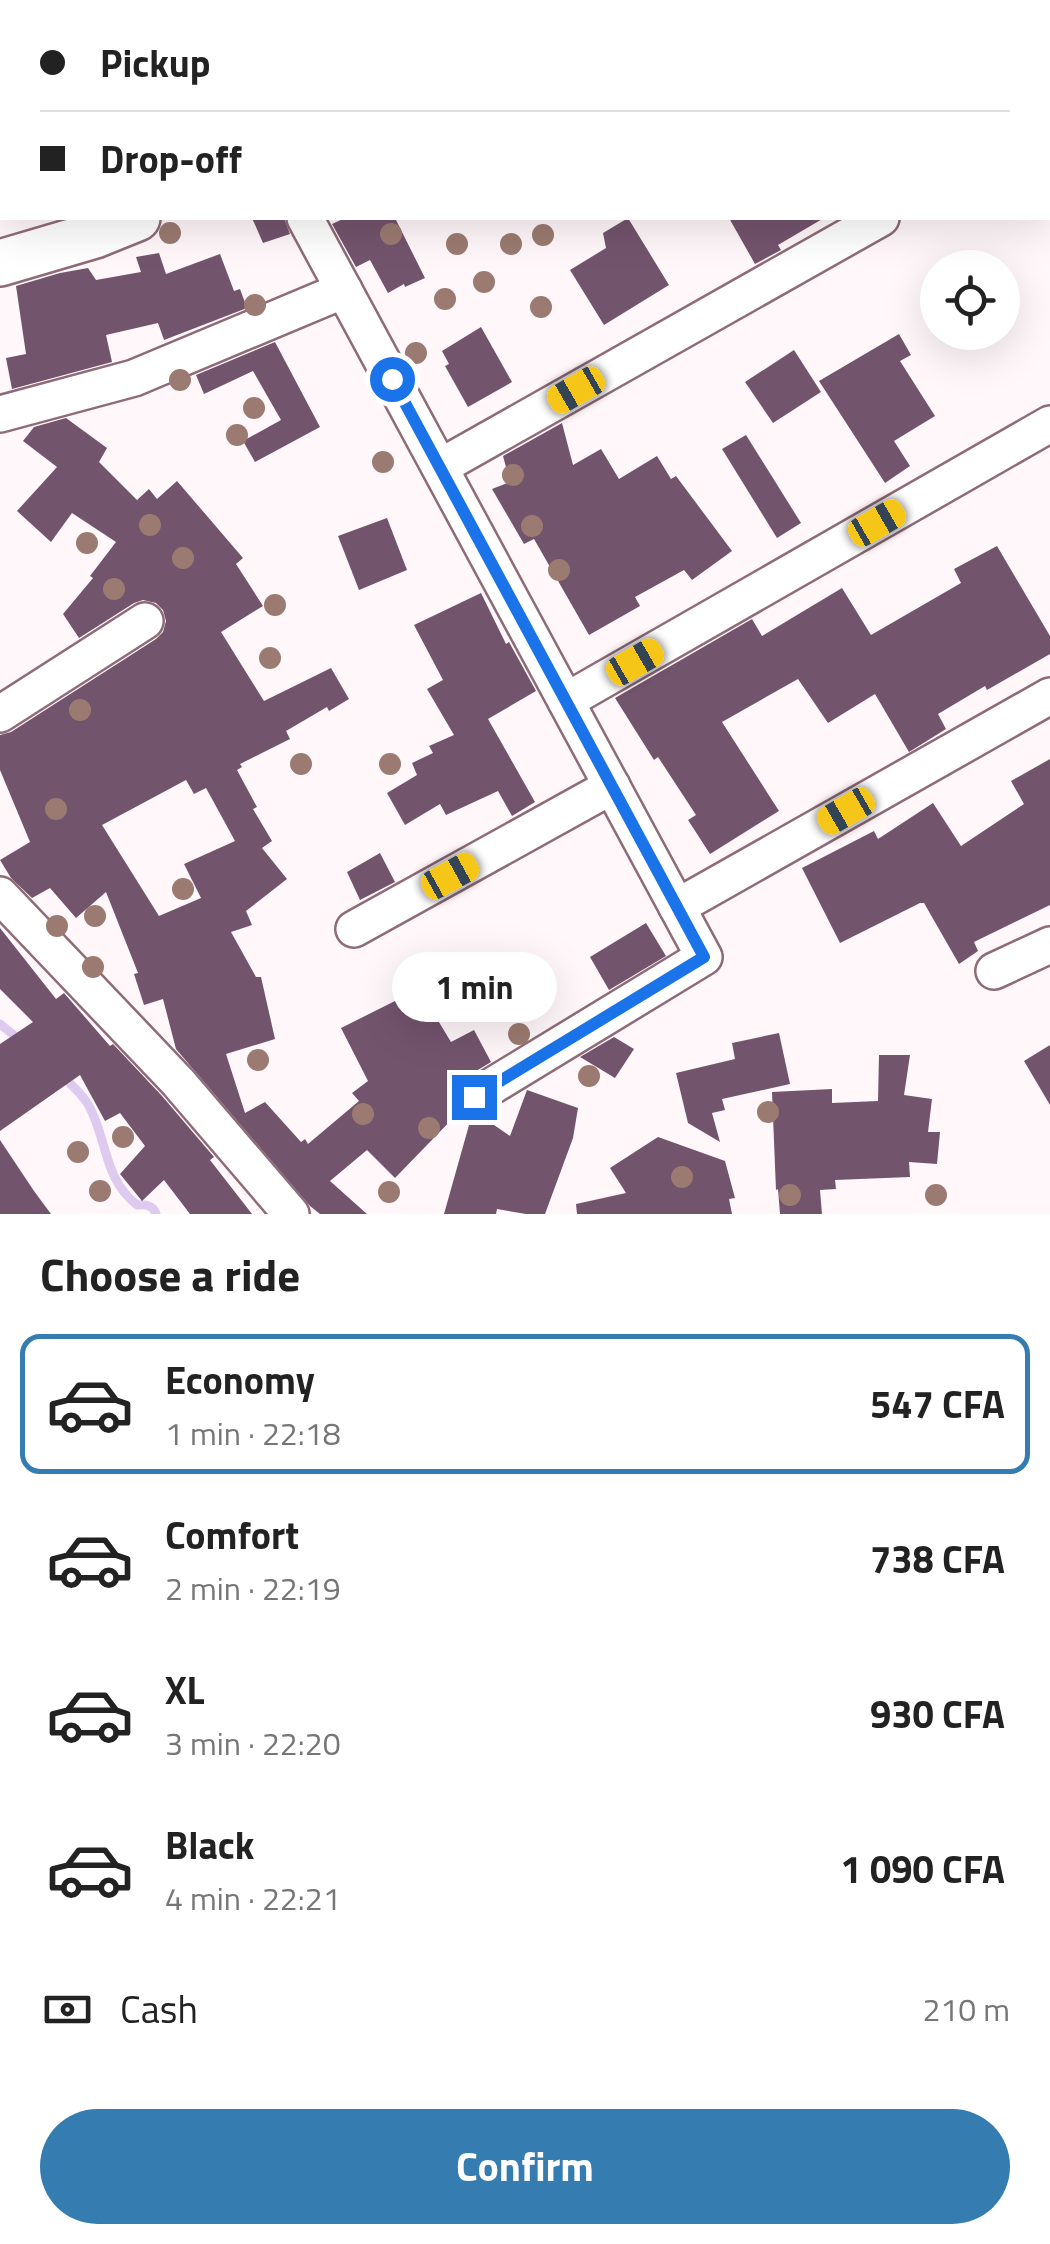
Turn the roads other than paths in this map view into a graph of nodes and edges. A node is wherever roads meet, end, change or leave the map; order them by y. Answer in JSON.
{"nodes":[{"id":1,"x":132,"y":220,"type":"edge"},
{"id":2,"x":306,"y":220,"type":"edge"},
{"id":3,"x":877,"y":220,"type":"edge"},
{"id":4,"x":0,"y":263,"type":"edge"},
{"id":5,"x":344,"y":290,"type":"junction"},
{"id":6,"x":0,"y":414,"type":"edge"},
{"id":7,"x":1050,"y":424,"type":"edge"},
{"id":8,"x":440,"y":467,"type":"junction"},
{"id":9,"x":145,"y":621,"type":"dead end"},
{"id":10,"x":1050,"y":696,"type":"edge"},
{"id":11,"x":566,"y":701,"type":"junction"},
{"id":12,"x":0,"y":714,"type":"edge"},
{"id":13,"x":612,"y":786,"type":"junction"},
{"id":14,"x":0,"y":895,"type":"edge"},
{"id":15,"x":677,"y":907,"type":"junction"},
{"id":16,"x":354,"y":929,"type":"dead end"},
{"id":17,"x":1050,"y":945,"type":"edge"},
{"id":18,"x":994,"y":971,"type":"dead end"},
{"id":19,"x":474,"y":1097,"type":"dead end"},
{"id":20,"x":290,"y":1214,"type":"edge"}],
"edges":[{"from":1,"to":4,"type":"main road"},
{"from":2,"to":5,"type":"street"},
{"from":3,"to":8,"type":"street"},
{"from":5,"to":6,"type":"street"},
{"from":5,"to":8,"type":"street"},
{"from":7,"to":11,"type":"street"},
{"from":8,"to":11,"type":"street"},
{"from":9,"to":12,"type":"street"},
{"from":10,"to":15,"type":"street"},
{"from":11,"to":13,"type":"street"},
{"from":13,"to":15,"type":"street"},
{"from":13,"to":16,"type":"street"},
{"from":14,"to":20,"type":"street"},
{"from":15,"to":19,"type":"street"},
{"from":17,"to":18,"type":"street"}]}
